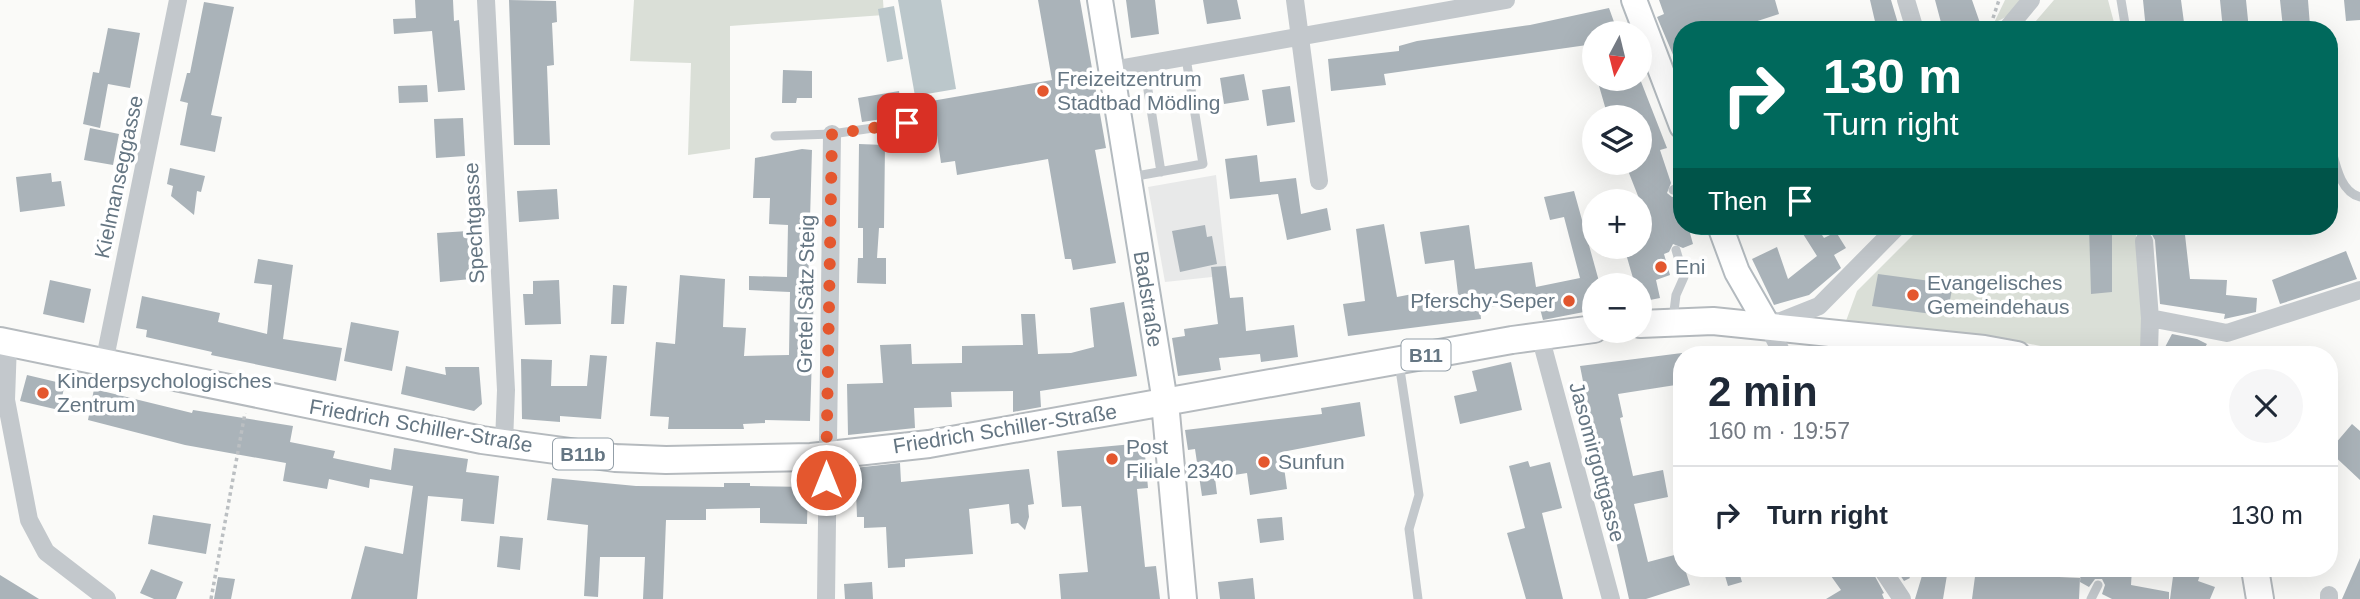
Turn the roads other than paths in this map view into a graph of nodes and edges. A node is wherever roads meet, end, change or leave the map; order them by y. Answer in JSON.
{"nodes":[{"id":1,"x":178,"y":0,"type":"edge"},
{"id":2,"x":486,"y":0,"type":"edge"},
{"id":3,"x":1100,"y":0,"type":"edge"},
{"id":4,"x":1295,"y":0,"type":"edge"},
{"id":5,"x":1506,"y":0,"type":"edge"},
{"id":6,"x":1634,"y":0,"type":"edge"},
{"id":7,"x":1906,"y":0,"type":"edge"},
{"id":8,"x":2031,"y":0,"type":"edge"},
{"id":9,"x":2121,"y":0,"type":"edge"},
{"id":10,"x":1912,"y":21,"type":"edge"},
{"id":11,"x":2014,"y":21,"type":"edge"},
{"id":12,"x":2124,"y":21,"type":"edge"},
{"id":13,"x":1299,"y":36,"type":"junction"},
{"id":14,"x":1186,"y":58,"type":"junction"},
{"id":15,"x":1144,"y":65,"type":"junction"},
{"id":16,"x":1112,"y":70,"type":"junction"},
{"id":17,"x":1673,"y":102,"type":"edge"},
{"id":18,"x":907,"y":123,"type":"dead end"},
{"id":19,"x":832,"y":134,"type":"junction"},
{"id":20,"x":775,"y":136,"type":"dead end"},
{"id":21,"x":2338,"y":168,"type":"edge"},
{"id":22,"x":1161,"y":172,"type":"junction"},
{"id":23,"x":1129,"y":177,"type":"junction"},
{"id":24,"x":1319,"y":181,"type":"dead end"},
{"id":25,"x":2360,"y":197,"type":"edge"},
{"id":26,"x":1723,"y":235,"type":"edge"},
{"id":27,"x":1889,"y":235,"type":"edge"},
{"id":28,"x":2144,"y":241,"type":"dead end"},
{"id":29,"x":1676,"y":250,"type":"dead end"},
{"id":30,"x":2360,"y":290,"type":"edge"},
{"id":31,"x":1674,"y":308,"type":"junction"},
{"id":32,"x":1652,"y":318,"type":"edge"},
{"id":33,"x":2150,"y":318,"type":"junction"},
{"id":34,"x":1768,"y":326,"type":"junction"},
{"id":35,"x":1582,"y":331,"type":"edge"},
{"id":36,"x":1540,"y":336,"type":"junction"},
{"id":37,"x":4,"y":342,"type":"edge"},
{"id":38,"x":1778,"y":346,"type":"edge"},
{"id":39,"x":1956,"y":346,"type":"edge"},
{"id":40,"x":2149,"y":346,"type":"edge"},
{"id":41,"x":1398,"y":360,"type":"junction"},
{"id":42,"x":104,"y":363,"type":"junction"},
{"id":43,"x":1165,"y":402,"type":"junction"},
{"id":44,"x":504,"y":443,"type":"junction"},
{"id":45,"x":826,"y":456,"type":"junction"},
{"id":46,"x":1887,"y":577,"type":"edge"},
{"id":47,"x":2256,"y":577,"type":"edge"},
{"id":48,"x":2098,"y":585,"type":"dead end"},
{"id":49,"x":107,"y":599,"type":"edge"},
{"id":50,"x":827,"y":599,"type":"edge"},
{"id":51,"x":1183,"y":599,"type":"edge"},
{"id":52,"x":1418,"y":599,"type":"edge"},
{"id":53,"x":1611,"y":599,"type":"edge"},
{"id":54,"x":1902,"y":599,"type":"edge"},
{"id":55,"x":2091,"y":599,"type":"edge"},
{"id":56,"x":2260,"y":599,"type":"edge"}],
"edges":[{"from":1,"to":42,"type":"street","name":"Kielmanseggasse"},
{"from":2,"to":44,"type":"street","name":"Spechtgasse"},
{"from":3,"to":16,"type":"street","name":"Badstraße"},
{"from":4,"to":13,"type":"street"},
{"from":5,"to":13,"type":"street"},
{"from":6,"to":17,"type":"street"},
{"from":7,"to":10,"type":"street"},
{"from":8,"to":11,"type":"street"},
{"from":9,"to":12,"type":"lane"},
{"from":13,"to":14,"type":"street"},
{"from":13,"to":24,"type":"street"},
{"from":14,"to":15,"type":"street"},
{"from":14,"to":22,"type":"lane"},
{"from":15,"to":16,"type":"street"},
{"from":15,"to":22,"type":"lane"},
{"from":16,"to":23,"type":"street","name":"Badstraße"},
{"from":18,"to":19,"type":"lane"},
{"from":19,"to":20,"type":"lane"},
{"from":19,"to":45,"type":"street","name":"Gretel Sätz Steig"},
{"from":21,"to":25,"type":"lane"},
{"from":22,"to":23,"type":"lane"},
{"from":23,"to":43,"type":"street","name":"Badstraße"},
{"from":26,"to":34,"type":"street"},
{"from":27,"to":34,"type":"street"},
{"from":28,"to":33,"type":"street"},
{"from":29,"to":31,"type":"lane"},
{"from":30,"to":33,"type":"street"},
{"from":31,"to":32,"type":"main road"},
{"from":31,"to":34,"type":"main road"},
{"from":33,"to":40,"type":"street"},
{"from":34,"to":38,"type":"street"},
{"from":34,"to":39,"type":"main road"},
{"from":35,"to":36,"type":"main road","name":"Friedrich Schiller-Straße","number":"B11"},
{"from":36,"to":41,"type":"main road","name":"Friedrich Schiller-Straße","number":"B11"},
{"from":36,"to":53,"type":"street","name":"Jasomirgottgasse"},
{"from":37,"to":42,"type":"main road","name":"Friedrich Schiller-Straße","number":"B11b"},
{"from":37,"to":49,"type":"street"},
{"from":41,"to":43,"type":"main road","name":"Friedrich Schiller-Straße","number":"B11"},
{"from":41,"to":52,"type":"lane"},
{"from":42,"to":44,"type":"main road","name":"Friedrich Schiller-Straße","number":"B11b"},
{"from":43,"to":45,"type":"main road","name":"Friedrich Schiller-Straße","number":"B11b"},
{"from":43,"to":51,"type":"main road","name":"Badstraße"},
{"from":44,"to":45,"type":"main road","name":"Friedrich Schiller-Straße","number":"B11b"},
{"from":45,"to":50,"type":"street","name":"Gretel Sätz Steig"},
{"from":46,"to":54,"type":"street"},
{"from":47,"to":56,"type":"main road"},
{"from":48,"to":55,"type":"lane"}]}
